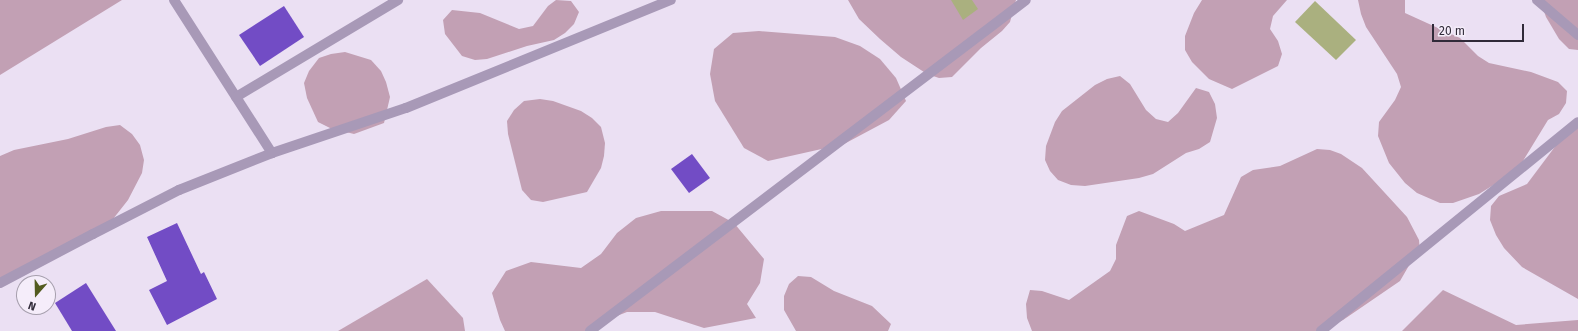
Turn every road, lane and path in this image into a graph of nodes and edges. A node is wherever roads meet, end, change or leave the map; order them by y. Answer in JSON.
{"nodes":[{"id":1,"x":174,"y":0,"type":"edge"},
{"id":2,"x":398,"y":0,"type":"edge"},
{"id":3,"x":671,"y":0,"type":"edge"},
{"id":4,"x":1026,"y":0,"type":"edge"},
{"id":5,"x":1537,"y":0,"type":"edge"},
{"id":6,"x":1578,"y":35,"type":"edge"},
{"id":7,"x":236,"y":97,"type":"junction"},
{"id":8,"x":1578,"y":122,"type":"edge"},
{"id":9,"x":272,"y":153,"type":"junction"},
{"id":10,"x":0,"y":283,"type":"edge"},
{"id":11,"x":590,"y":331,"type":"edge"},
{"id":12,"x":1321,"y":331,"type":"edge"}],
"edges":[{"from":1,"to":7,"type":"street"},
{"from":2,"to":7,"type":"street"},
{"from":3,"to":9,"type":"street"},
{"from":4,"to":11,"type":"street"},
{"from":5,"to":6,"type":"street"},
{"from":7,"to":9,"type":"street"},
{"from":8,"to":12,"type":"street"},
{"from":9,"to":10,"type":"street"}]}
